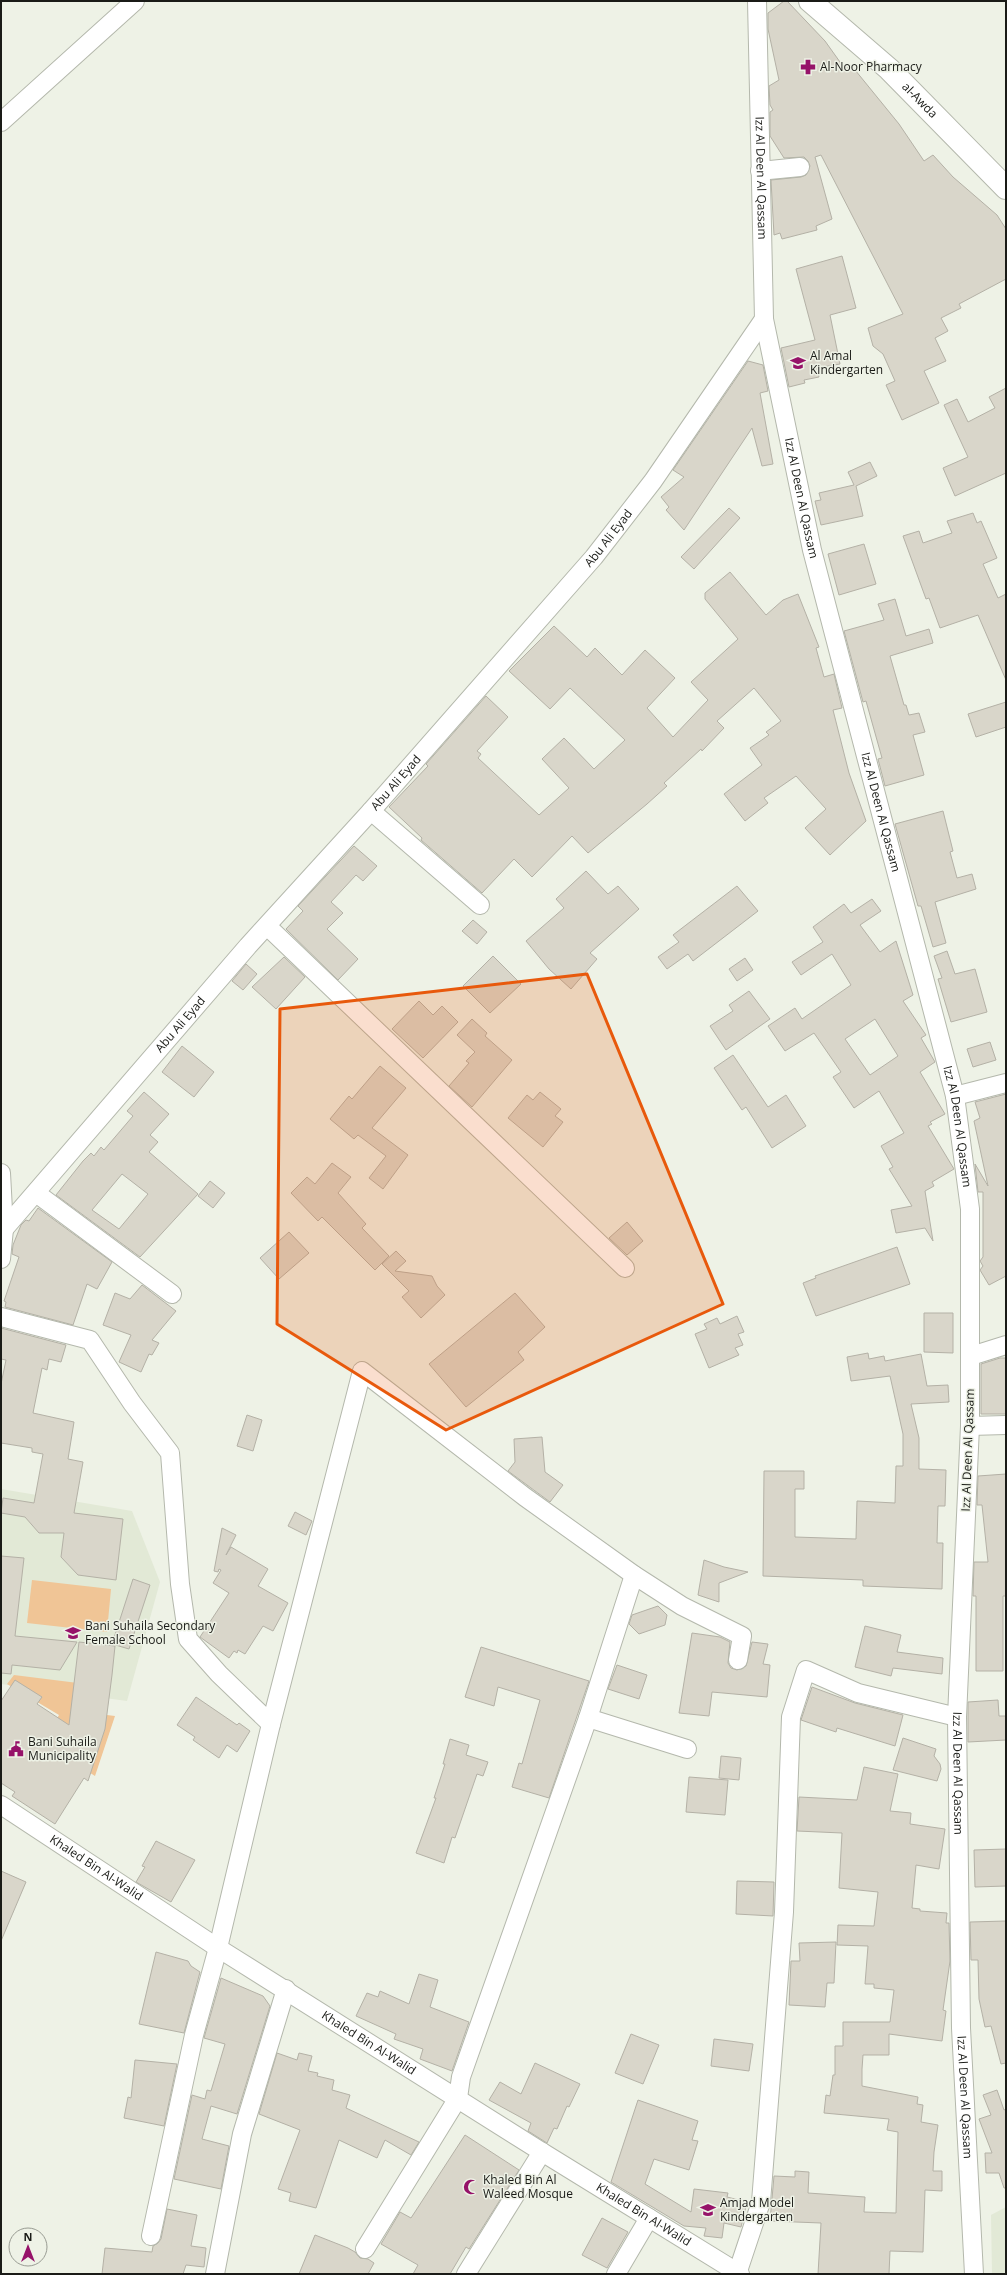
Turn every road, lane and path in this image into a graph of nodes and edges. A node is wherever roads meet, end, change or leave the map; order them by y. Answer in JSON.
{"nodes":[{"id":1,"x":135,"y":1,"type":"edge"},
{"id":2,"x":757,"y":1,"type":"edge"},
{"id":3,"x":810,"y":1,"type":"edge"},
{"id":4,"x":1,"y":122,"type":"edge"},
{"id":5,"x":800,"y":167,"type":"dead end"},
{"id":6,"x":760,"y":172,"type":"junction"},
{"id":7,"x":1006,"y":188,"type":"edge"},
{"id":8,"x":764,"y":318,"type":"junction"},
{"id":9,"x":371,"y":811,"type":"junction"},
{"id":10,"x":480,"y":905,"type":"dead end"},
{"id":11,"x":267,"y":926,"type":"junction"},
{"id":12,"x":1006,"y":1083,"type":"edge"},
{"id":13,"x":955,"y":1096,"type":"junction"},
{"id":14,"x":1,"y":1173,"type":"edge"},
{"id":15,"x":36,"y":1193,"type":"junction"},
{"id":16,"x":4,"y":1229,"type":"junction"},
{"id":17,"x":1,"y":1259,"type":"edge"},
{"id":18,"x":625,"y":1268,"type":"dead end"},
{"id":19,"x":172,"y":1294,"type":"dead end"},
{"id":20,"x":1,"y":1317,"type":"edge"},
{"id":21,"x":1006,"y":1345,"type":"edge"},
{"id":22,"x":971,"y":1356,"type":"junction"},
{"id":23,"x":1006,"y":1425,"type":"edge"},
{"id":24,"x":970,"y":1426,"type":"junction"},
{"id":25,"x":634,"y":1575,"type":"junction"},
{"id":26,"x":738,"y":1660,"type":"dead end"},
{"id":27,"x":957,"y":1717,"type":"junction"},
{"id":28,"x":588,"y":1718,"type":"junction"},
{"id":29,"x":271,"y":1724,"type":"junction"},
{"id":30,"x":687,"y":1749,"type":"dead end"},
{"id":31,"x":1,"y":1805,"type":"edge"},
{"id":32,"x":218,"y":1948,"type":"junction"},
{"id":33,"x":286,"y":1989,"type":"junction"},
{"id":34,"x":458,"y":2098,"type":"junction"},
{"id":35,"x":542,"y":2152,"type":"junction"},
{"id":36,"x":650,"y":2218,"type":"junction"},
{"id":37,"x":151,"y":2236,"type":"dead end"},
{"id":38,"x":366,"y":2249,"type":"dead end"},
{"id":39,"x":738,"y":2273,"type":"edge"},
{"id":40,"x":215,"y":2274,"type":"edge"},
{"id":41,"x":466,"y":2274,"type":"edge"},
{"id":42,"x":616,"y":2274,"type":"edge"},
{"id":43,"x":974,"y":2274,"type":"edge"}],
"edges":[{"from":1,"to":4,"type":"street"},
{"from":2,"to":6,"type":"street","name":"Izz Al Deen Al Qassam"},
{"from":3,"to":7,"type":"main road","name":"al-Awda"},
{"from":5,"to":6,"type":"street"},
{"from":6,"to":8,"type":"street","name":"Izz Al Deen Al Qassam"},
{"from":8,"to":9,"type":"street","name":"Abu Ali Eyad"},
{"from":8,"to":13,"type":"street","name":"Izz Al Deen Al Qassam"},
{"from":9,"to":10,"type":"street"},
{"from":9,"to":11,"type":"street","name":"Abu Ali Eyad"},
{"from":11,"to":15,"type":"street","name":"Abu Ali Eyad"},
{"from":11,"to":18,"type":"street"},
{"from":12,"to":13,"type":"street"},
{"from":13,"to":22,"type":"street","name":"Izz Al Deen Al Qassam"},
{"from":14,"to":16,"type":"street"},
{"from":15,"to":16,"type":"street","name":"Abu Ali Eyad"},
{"from":15,"to":19,"type":"street"},
{"from":16,"to":17,"type":"street"},
{"from":20,"to":29,"type":"street"},
{"from":21,"to":22,"type":"street"},
{"from":22,"to":24,"type":"street","name":"Izz Al Deen Al Qassam"},
{"from":23,"to":24,"type":"street"},
{"from":24,"to":27,"type":"street","name":"Izz Al Deen Al Qassam"},
{"from":25,"to":26,"type":"street"},
{"from":25,"to":28,"type":"street"},
{"from":25,"to":29,"type":"street"},
{"from":27,"to":39,"type":"street"},
{"from":27,"to":43,"type":"street","name":"Izz Al Deen Al Qassam"},
{"from":28,"to":30,"type":"street"},
{"from":28,"to":34,"type":"street"},
{"from":29,"to":32,"type":"street"},
{"from":31,"to":32,"type":"street","name":"Khaled Bin Al-Walid"},
{"from":32,"to":33,"type":"street","name":"Khaled Bin Al-Walid"},
{"from":32,"to":37,"type":"street"},
{"from":33,"to":34,"type":"street","name":"Khaled Bin Al-Walid"},
{"from":33,"to":40,"type":"street"},
{"from":34,"to":35,"type":"street","name":"Khaled Bin Al-Walid"},
{"from":34,"to":38,"type":"street"},
{"from":35,"to":36,"type":"street","name":"Khaled Bin Al-Walid"},
{"from":35,"to":41,"type":"street"},
{"from":36,"to":39,"type":"street","name":"Khaled Bin Al-Walid"},
{"from":36,"to":42,"type":"street"}]}
